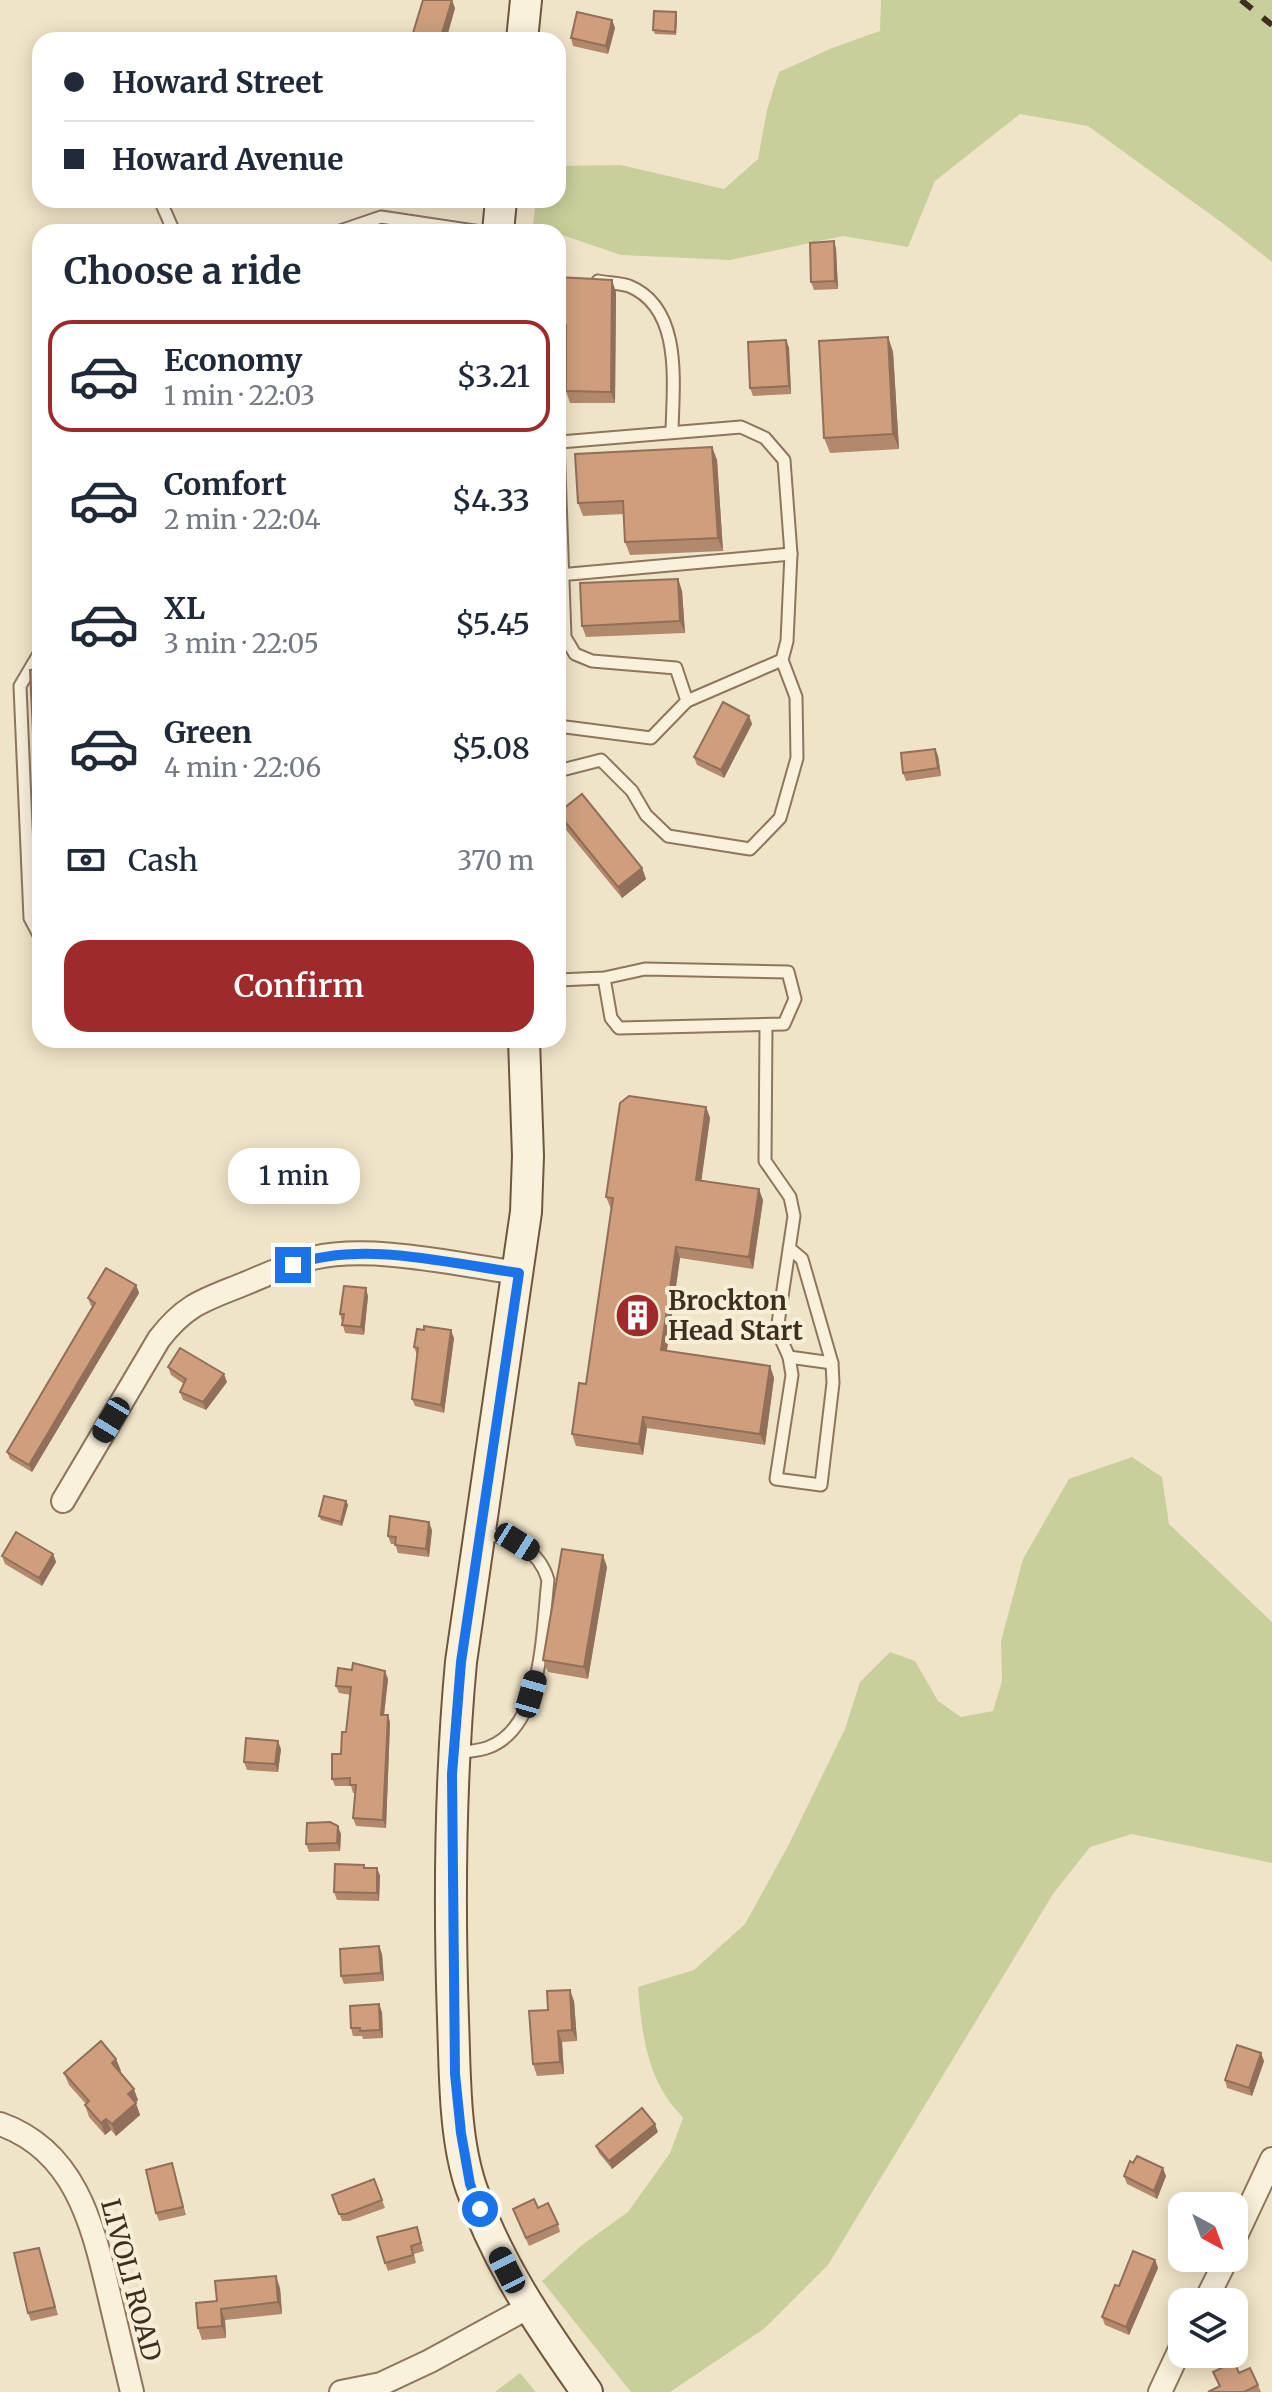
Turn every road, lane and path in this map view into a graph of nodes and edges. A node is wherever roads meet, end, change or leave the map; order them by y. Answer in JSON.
{"nodes":[{"id":1,"x":526,"y":0,"type":"edge"},
{"id":2,"x":523,"y":32,"type":"edge"},
{"id":3,"x":360,"y":224,"type":"edge"},
{"id":4,"x":428,"y":224,"type":"edge"},
{"id":5,"x":591,"y":280,"type":"edge"},
{"id":6,"x":672,"y":431,"type":"junction"},
{"id":7,"x":566,"y":441,"type":"edge"},
{"id":8,"x":791,"y":554,"type":"junction"},
{"id":9,"x":566,"y":575,"type":"edge"},
{"id":10,"x":566,"y":639,"type":"edge"},
{"id":11,"x":782,"y":660,"type":"junction"},
{"id":12,"x":32,"y":666,"type":"edge"},
{"id":13,"x":687,"y":701,"type":"junction"},
{"id":14,"x":566,"y":727,"type":"edge"},
{"id":15,"x":566,"y":769,"type":"edge"},
{"id":16,"x":32,"y":922,"type":"edge"},
{"id":17,"x":604,"y":978,"type":"junction"},
{"id":18,"x":566,"y":980,"type":"edge"},
{"id":19,"x":766,"y":1025,"type":"junction"},
{"id":20,"x":524,"y":1048,"type":"edge"},
{"id":21,"x":789,"y":1248,"type":"junction"},
{"id":22,"x":519,"y":1273,"type":"junction"},
{"id":23,"x":789,"y":1357,"type":"junction"},
{"id":24,"x":832,"y":1363,"type":"junction"},
{"id":25,"x":63,"y":1501,"type":"dead end"},
{"id":26,"x":480,"y":1531,"type":"junction"},
{"id":27,"x":453,"y":1753,"type":"junction"},
{"id":28,"x":0,"y":2124,"type":"edge"},
{"id":29,"x":1272,"y":2159,"type":"edge"},
{"id":30,"x":1248,"y":2210,"type":"edge"},
{"id":31,"x":529,"y":2307,"type":"junction"},
{"id":32,"x":1171,"y":2368,"type":"edge"},
{"id":33,"x":132,"y":2392,"type":"edge"},
{"id":34,"x":341,"y":2392,"type":"edge"},
{"id":35,"x":587,"y":2392,"type":"edge"},
{"id":36,"x":1160,"y":2392,"type":"edge"}],
"edges":[{"from":1,"to":2,"type":"main road"},
{"from":3,"to":4,"type":"lane"},
{"from":5,"to":6,"type":"lane"},
{"from":6,"to":7,"type":"lane"},
{"from":6,"to":8,"type":"lane"},
{"from":8,"to":9,"type":"lane"},
{"from":8,"to":11,"type":"lane"},
{"from":10,"to":13,"type":"lane"},
{"from":11,"to":13,"type":"lane"},
{"from":11,"to":15,"type":"lane"},
{"from":12,"to":16,"type":"lane"},
{"from":13,"to":14,"type":"lane"},
{"from":17,"to":18,"type":"lane"},
{"from":17,"to":19,"type":"lane"},
{"from":17,"to":19,"type":"lane"},
{"from":19,"to":21,"type":"lane"},
{"from":20,"to":22,"type":"main road"},
{"from":21,"to":23,"type":"lane"},
{"from":21,"to":24,"type":"lane"},
{"from":22,"to":25,"type":"street"},
{"from":22,"to":26,"type":"main road"},
{"from":23,"to":24,"type":"lane"},
{"from":23,"to":24,"type":"lane"},
{"from":26,"to":27,"type":"main road"},
{"from":26,"to":27,"type":"lane"},
{"from":27,"to":31,"type":"main road"},
{"from":28,"to":33,"type":"street","name":"LIVOLI ROAD"},
{"from":29,"to":30,"type":"street"},
{"from":31,"to":34,"type":"street"},
{"from":31,"to":35,"type":"main road"},
{"from":32,"to":36,"type":"street"}]}
